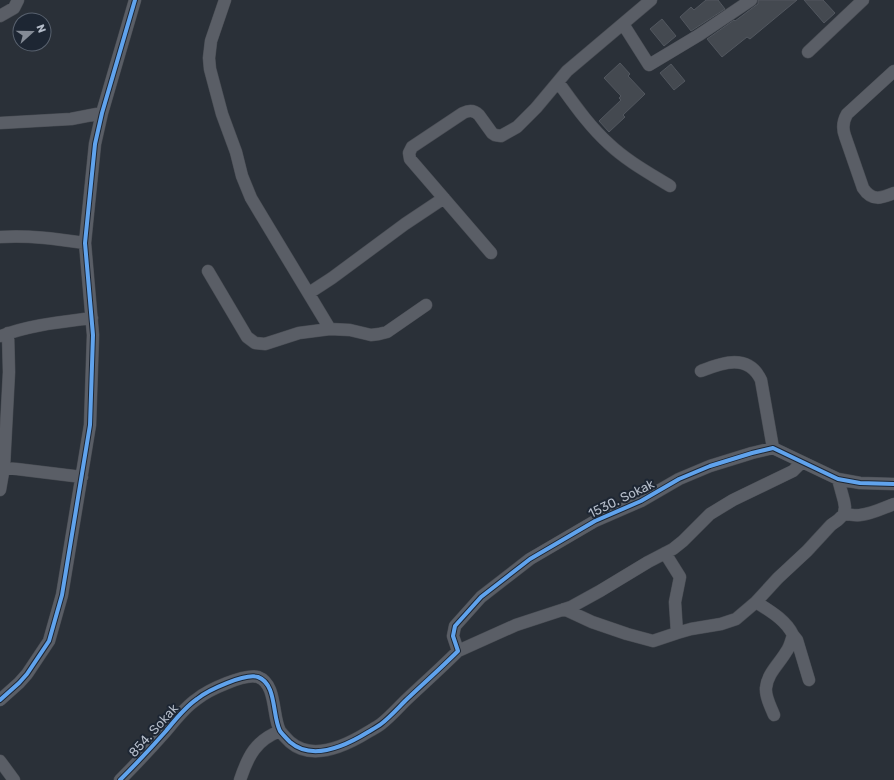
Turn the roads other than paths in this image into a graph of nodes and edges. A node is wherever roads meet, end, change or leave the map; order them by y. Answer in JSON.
{"nodes":[{"id":1,"x":18,"y":0,"type":"edge"},
{"id":2,"x":135,"y":0,"type":"edge"},
{"id":3,"x":225,"y":0,"type":"edge"},
{"id":4,"x":650,"y":0,"type":"edge"},
{"id":5,"x":751,"y":0,"type":"edge"},
{"id":6,"x":863,"y":0,"type":"edge"},
{"id":7,"x":0,"y":16,"type":"edge"},
{"id":8,"x":623,"y":24,"type":"junction"},
{"id":9,"x":808,"y":52,"type":"dead end"},
{"id":10,"x":894,"y":72,"type":"edge"},
{"id":11,"x":558,"y":82,"type":"junction"},
{"id":12,"x":102,"y":113,"type":"junction"},
{"id":13,"x":0,"y":123,"type":"edge"},
{"id":14,"x":670,"y":186,"type":"dead end"},
{"id":15,"x":894,"y":193,"type":"edge"},
{"id":16,"x":444,"y":198,"type":"junction"},
{"id":17,"x":0,"y":237,"type":"edge"},
{"id":18,"x":85,"y":243,"type":"junction"},
{"id":19,"x":491,"y":253,"type":"dead end"},
{"id":20,"x":208,"y":271,"type":"dead end"},
{"id":21,"x":309,"y":294,"type":"junction"},
{"id":22,"x":426,"y":305,"type":"dead end"},
{"id":23,"x":92,"y":318,"type":"junction"},
{"id":24,"x":330,"y":329,"type":"junction"},
{"id":25,"x":4,"y":335,"type":"edge"},
{"id":26,"x":701,"y":371,"type":"dead end"},
{"id":27,"x":773,"y":448,"type":"junction"},
{"id":28,"x":802,"y":462,"type":"junction"},
{"id":29,"x":2,"y":467,"type":"edge"},
{"id":30,"x":82,"y":477,"type":"junction"},
{"id":31,"x":838,"y":479,"type":"junction"},
{"id":32,"x":894,"y":484,"type":"edge"},
{"id":33,"x":0,"y":490,"type":"edge"},
{"id":34,"x":894,"y":504,"type":"edge"},
{"id":35,"x":844,"y":514,"type":"junction"},
{"id":36,"x":665,"y":553,"type":"junction"},
{"id":37,"x":756,"y":602,"type":"junction"},
{"id":38,"x":564,"y":609,"type":"junction"},
{"id":39,"x":677,"y":633,"type":"junction"},
{"id":40,"x":793,"y":635,"type":"junction"},
{"id":41,"x":458,"y":651,"type":"junction"},
{"id":42,"x":808,"y":680,"type":"dead end"},
{"id":43,"x":0,"y":700,"type":"edge"},
{"id":44,"x":774,"y":715,"type":"dead end"},
{"id":45,"x":280,"y":731,"type":"junction"},
{"id":46,"x":0,"y":761,"type":"edge"},
{"id":47,"x":14,"y":780,"type":"edge"},
{"id":48,"x":120,"y":780,"type":"edge"},
{"id":49,"x":240,"y":780,"type":"edge"}],
"edges":[{"from":1,"to":7,"type":"street"},
{"from":2,"to":12,"type":"street"},
{"from":3,"to":21,"type":"street"},
{"from":4,"to":8,"type":"street"},
{"from":5,"to":8,"type":"street"},
{"from":6,"to":9,"type":"street"},
{"from":8,"to":11,"type":"street"},
{"from":10,"to":15,"type":"street"},
{"from":11,"to":14,"type":"street"},
{"from":11,"to":16,"type":"street"},
{"from":12,"to":13,"type":"street"},
{"from":12,"to":18,"type":"street"},
{"from":16,"to":19,"type":"street"},
{"from":16,"to":21,"type":"street"},
{"from":17,"to":18,"type":"street"},
{"from":18,"to":23,"type":"street"},
{"from":20,"to":24,"type":"street"},
{"from":21,"to":24,"type":"street"},
{"from":22,"to":24,"type":"street"},
{"from":23,"to":25,"type":"street"},
{"from":23,"to":30,"type":"street"},
{"from":25,"to":29,"type":"street"},
{"from":26,"to":27,"type":"street"},
{"from":27,"to":28,"type":"street"},
{"from":27,"to":41,"type":"street","name":"1530. Sokak"},
{"from":28,"to":31,"type":"street"},
{"from":28,"to":36,"type":"street"},
{"from":29,"to":30,"type":"street"},
{"from":29,"to":33,"type":"street"},
{"from":30,"to":43,"type":"street"},
{"from":31,"to":32,"type":"street"},
{"from":31,"to":35,"type":"street"},
{"from":34,"to":35,"type":"street"},
{"from":35,"to":37,"type":"street"},
{"from":36,"to":38,"type":"street"},
{"from":36,"to":39,"type":"street"},
{"from":37,"to":39,"type":"street"},
{"from":37,"to":40,"type":"street"},
{"from":38,"to":39,"type":"street"},
{"from":38,"to":41,"type":"street"},
{"from":40,"to":42,"type":"street"},
{"from":40,"to":44,"type":"street"},
{"from":41,"to":45,"type":"street"},
{"from":45,"to":48,"type":"street","name":"854. Sokak"},
{"from":45,"to":49,"type":"street"},
{"from":46,"to":47,"type":"street"}]}
